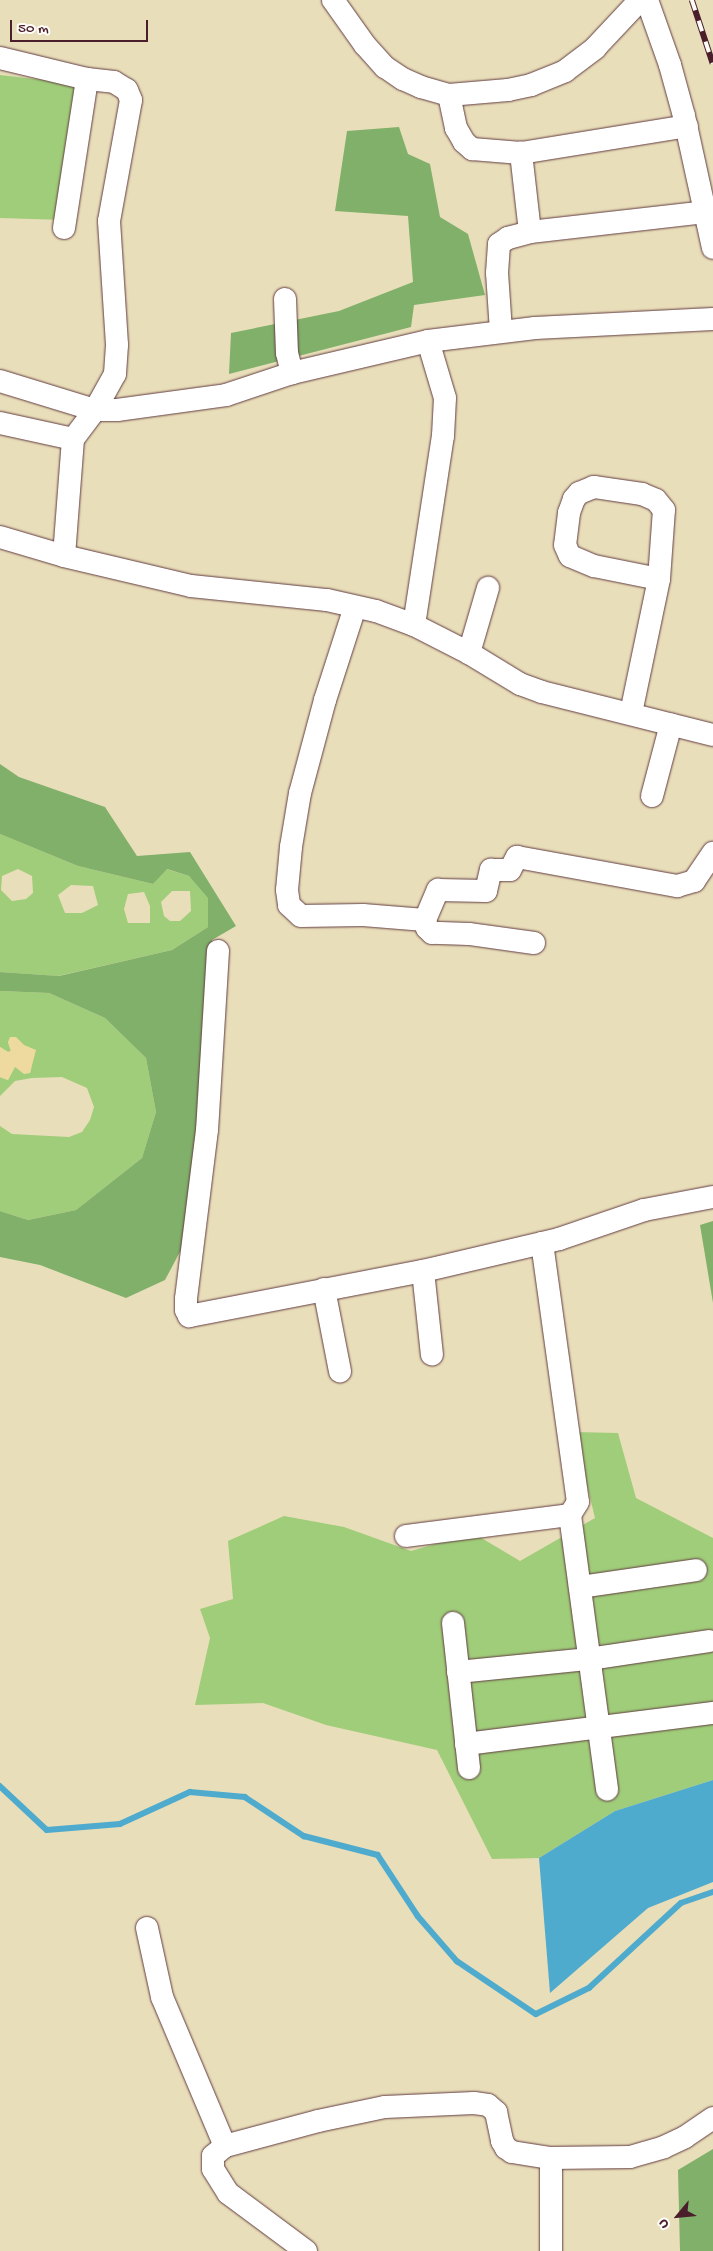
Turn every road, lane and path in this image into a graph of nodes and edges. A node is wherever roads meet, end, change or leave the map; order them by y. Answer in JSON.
{"nodes":[{"id":1,"x":333,"y":0,"type":"edge"},
{"id":2,"x":640,"y":0,"type":"edge"},
{"id":3,"x":647,"y":0,"type":"edge"},
{"id":4,"x":0,"y":58,"type":"edge"},
{"id":5,"x":87,"y":80,"type":"junction"},
{"id":6,"x":449,"y":95,"type":"junction"},
{"id":7,"x":687,"y":126,"type":"junction"},
{"id":8,"x":522,"y":153,"type":"junction"},
{"id":9,"x":705,"y":212,"type":"junction"},
{"id":10,"x":64,"y":228,"type":"dead end"},
{"id":11,"x":530,"y":232,"type":"junction"},
{"id":12,"x":713,"y":248,"type":"edge"},
{"id":13,"x":285,"y":298,"type":"dead end"},
{"id":14,"x":713,"y":319,"type":"edge"},
{"id":15,"x":501,"y":330,"type":"junction"},
{"id":16,"x":428,"y":341,"type":"junction"},
{"id":17,"x":292,"y":373,"type":"junction"},
{"id":18,"x":0,"y":381,"type":"edge"},
{"id":19,"x":95,"y":410,"type":"junction"},
{"id":20,"x":0,"y":423,"type":"edge"},
{"id":21,"x":73,"y":439,"type":"junction"},
{"id":22,"x":0,"y":537,"type":"edge"},
{"id":23,"x":64,"y":556,"type":"junction"},
{"id":24,"x":659,"y":579,"type":"junction"},
{"id":25,"x":488,"y":588,"type":"dead end"},
{"id":26,"x":355,"y":607,"type":"junction"},
{"id":27,"x":414,"y":625,"type":"junction"},
{"id":28,"x":469,"y":654,"type":"junction"},
{"id":29,"x":631,"y":713,"type":"junction"},
{"id":30,"x":671,"y":724,"type":"junction"},
{"id":31,"x":713,"y":735,"type":"edge"},
{"id":32,"x":652,"y":796,"type":"dead end"},
{"id":33,"x":713,"y":853,"type":"edge"},
{"id":34,"x":425,"y":920,"type":"junction"},
{"id":35,"x":534,"y":943,"type":"dead end"},
{"id":36,"x":218,"y":951,"type":"dead end"},
{"id":37,"x":713,"y":1197,"type":"edge"},
{"id":38,"x":542,"y":1243,"type":"junction"},
{"id":39,"x":423,"y":1271,"type":"junction"},
{"id":40,"x":324,"y":1289,"type":"junction"},
{"id":41,"x":432,"y":1355,"type":"dead end"},
{"id":42,"x":340,"y":1371,"type":"dead end"},
{"id":43,"x":570,"y":1515,"type":"junction"},
{"id":44,"x":406,"y":1536,"type":"dead end"},
{"id":45,"x":696,"y":1570,"type":"dead end"},
{"id":46,"x":580,"y":1587,"type":"junction"},
{"id":47,"x":453,"y":1623,"type":"dead end"},
{"id":48,"x":709,"y":1641,"type":"dead end"},
{"id":49,"x":589,"y":1659,"type":"junction"},
{"id":50,"x":458,"y":1672,"type":"junction"},
{"id":51,"x":713,"y":1713,"type":"edge"},
{"id":52,"x":598,"y":1728,"type":"junction"},
{"id":53,"x":466,"y":1744,"type":"junction"},
{"id":54,"x":468,"y":1768,"type":"dead end"},
{"id":55,"x":607,"y":1790,"type":"dead end"},
{"id":56,"x":147,"y":1928,"type":"dead end"},
{"id":57,"x":713,"y":2118,"type":"edge"},
{"id":58,"x":225,"y":2146,"type":"junction"},
{"id":59,"x":551,"y":2158,"type":"junction"},
{"id":60,"x":306,"y":2251,"type":"edge"},
{"id":61,"x":551,"y":2251,"type":"edge"}],
"edges":[{"from":1,"to":6,"type":"street"},
{"from":2,"to":6,"type":"street"},
{"from":3,"to":7,"type":"street"},
{"from":4,"to":5,"type":"street"},
{"from":5,"to":10,"type":"street"},
{"from":5,"to":19,"type":"street"},
{"from":6,"to":8,"type":"street"},
{"from":7,"to":8,"type":"street"},
{"from":7,"to":9,"type":"street"},
{"from":8,"to":11,"type":"street"},
{"from":9,"to":11,"type":"street"},
{"from":9,"to":12,"type":"street"},
{"from":11,"to":15,"type":"street"},
{"from":13,"to":17,"type":"street"},
{"from":14,"to":15,"type":"street"},
{"from":15,"to":16,"type":"street"},
{"from":16,"to":17,"type":"street"},
{"from":16,"to":27,"type":"street"},
{"from":17,"to":19,"type":"street"},
{"from":18,"to":19,"type":"street"},
{"from":19,"to":21,"type":"street"},
{"from":20,"to":21,"type":"street"},
{"from":21,"to":23,"type":"street"},
{"from":22,"to":23,"type":"street"},
{"from":23,"to":26,"type":"street"},
{"from":24,"to":24,"type":"street"},
{"from":24,"to":29,"type":"street"},
{"from":25,"to":28,"type":"street"},
{"from":26,"to":27,"type":"street"},
{"from":26,"to":34,"type":"street"},
{"from":27,"to":28,"type":"street"},
{"from":28,"to":29,"type":"street"},
{"from":29,"to":30,"type":"street"},
{"from":30,"to":31,"type":"street"},
{"from":30,"to":32,"type":"street"},
{"from":33,"to":34,"type":"street"},
{"from":34,"to":35,"type":"street"},
{"from":36,"to":40,"type":"street"},
{"from":37,"to":38,"type":"street"},
{"from":38,"to":39,"type":"street"},
{"from":38,"to":43,"type":"street"},
{"from":39,"to":40,"type":"street"},
{"from":39,"to":41,"type":"street"},
{"from":40,"to":42,"type":"street"},
{"from":43,"to":44,"type":"street"},
{"from":43,"to":46,"type":"street"},
{"from":45,"to":46,"type":"street"},
{"from":46,"to":49,"type":"street"},
{"from":47,"to":50,"type":"street"},
{"from":48,"to":49,"type":"street"},
{"from":49,"to":50,"type":"street"},
{"from":49,"to":52,"type":"street"},
{"from":50,"to":53,"type":"street"},
{"from":51,"to":52,"type":"street"},
{"from":52,"to":53,"type":"street"},
{"from":52,"to":55,"type":"street"},
{"from":53,"to":54,"type":"street"},
{"from":56,"to":58,"type":"street"},
{"from":57,"to":59,"type":"street"},
{"from":58,"to":59,"type":"street"},
{"from":58,"to":60,"type":"street"},
{"from":59,"to":61,"type":"street"}]}
